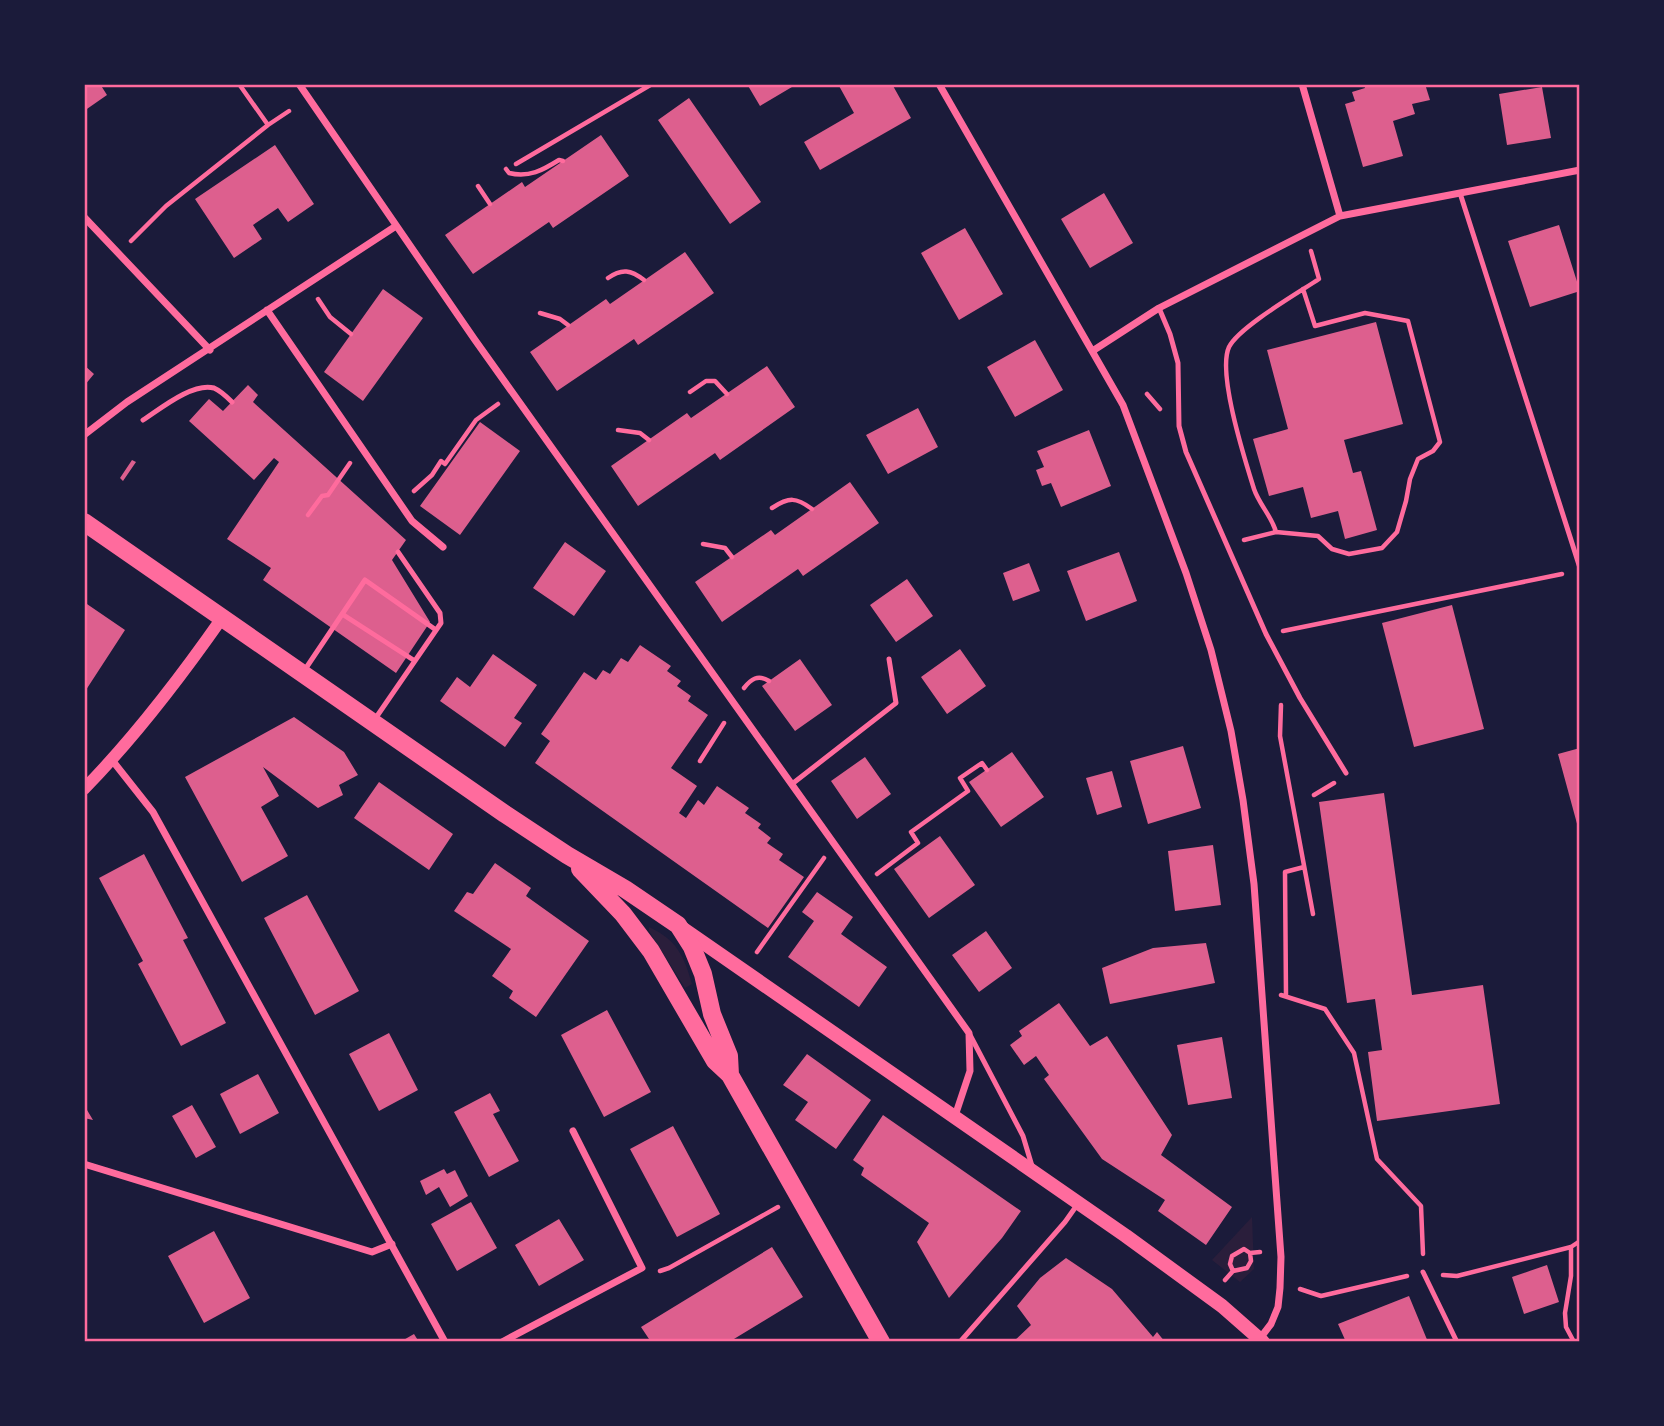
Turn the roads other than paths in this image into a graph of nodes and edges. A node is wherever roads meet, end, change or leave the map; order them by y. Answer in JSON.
{"nodes":[{"id":1,"x":299,"y":84,"type":"edge"},
{"id":2,"x":939,"y":84,"type":"edge"},
{"id":3,"x":1302,"y":84,"type":"edge"},
{"id":4,"x":1580,"y":170,"type":"edge"},
{"id":5,"x":1460,"y":193,"type":"junction"},
{"id":6,"x":1340,"y":216,"type":"junction"},
{"id":7,"x":84,"y":217,"type":"edge"},
{"id":8,"x":396,"y":226,"type":"junction"},
{"id":9,"x":1158,"y":308,"type":"junction"},
{"id":10,"x":267,"y":310,"type":"junction"},
{"id":11,"x":210,"y":350,"type":"junction"},
{"id":12,"x":1094,"y":350,"type":"junction"},
{"id":13,"x":232,"y":402,"type":"dead end"},
{"id":14,"x":142,"y":420,"type":"dead end"},
{"id":15,"x":84,"y":435,"type":"edge"},
{"id":16,"x":84,"y":522,"type":"edge"},
{"id":17,"x":443,"y":547,"type":"dead end"},
{"id":18,"x":398,"y":552,"type":"dead end"},
{"id":19,"x":1580,"y":568,"type":"edge"},
{"id":20,"x":342,"y":614,"type":"junction"},
{"id":21,"x":222,"y":618,"type":"junction"},
{"id":22,"x":436,"y":630,"type":"junction"},
{"id":23,"x":889,"y":659,"type":"dead end"},
{"id":24,"x":415,"y":661,"type":"junction"},
{"id":25,"x":303,"y":673,"type":"junction"},
{"id":26,"x":373,"y":722,"type":"junction"},
{"id":27,"x":112,"y":760,"type":"junction"},
{"id":28,"x":1346,"y":773,"type":"dead end"},
{"id":29,"x":792,"y":784,"type":"junction"},
{"id":30,"x":84,"y":789,"type":"edge"},
{"id":31,"x":567,"y":855,"type":"junction"},
{"id":32,"x":678,"y":925,"type":"junction"},
{"id":33,"x":969,"y":1033,"type":"junction"},
{"id":34,"x":730,"y":1075,"type":"junction"},
{"id":35,"x":955,"y":1117,"type":"junction"},
{"id":36,"x":572,"y":1131,"type":"dead end"},
{"id":37,"x":84,"y":1164,"type":"edge"},
{"id":38,"x":1034,"y":1172,"type":"junction"},
{"id":39,"x":1078,"y":1203,"type":"junction"},
{"id":40,"x":393,"y":1244,"type":"junction"},
{"id":41,"x":1423,"y":1272,"type":"road end"},
{"id":42,"x":1260,"y":1341,"type":"edge"},
{"id":43,"x":445,"y":1342,"type":"edge"},
{"id":44,"x":502,"y":1342,"type":"edge"},
{"id":45,"x":881,"y":1342,"type":"edge"},
{"id":46,"x":960,"y":1342,"type":"edge"},
{"id":47,"x":1457,"y":1342,"type":"edge"}],
"edges":[{"from":1,"to":8,"type":"street"},
{"from":2,"to":12,"type":"street"},
{"from":3,"to":6,"type":"street"},
{"from":4,"to":5,"type":"street"},
{"from":5,"to":6,"type":"street"},
{"from":5,"to":19,"type":"lane"},
{"from":6,"to":9,"type":"street"},
{"from":7,"to":11,"type":"street"},
{"from":8,"to":10,"type":"street"},
{"from":8,"to":29,"type":"street"},
{"from":9,"to":12,"type":"street"},
{"from":9,"to":28,"type":"lane"},
{"from":10,"to":11,"type":"street"},
{"from":10,"to":17,"type":"street"},
{"from":11,"to":15,"type":"street"},
{"from":12,"to":42,"type":"street"},
{"from":13,"to":14,"type":"lane"},
{"from":16,"to":21,"type":"main road"},
{"from":18,"to":22,"type":"lane"},
{"from":20,"to":22,"type":"lane"},
{"from":20,"to":24,"type":"lane"},
{"from":20,"to":25,"type":"lane"},
{"from":21,"to":25,"type":"main road"},
{"from":21,"to":27,"type":"street"},
{"from":22,"to":24,"type":"lane"},
{"from":23,"to":29,"type":"lane"},
{"from":24,"to":26,"type":"lane"},
{"from":25,"to":26,"type":"main road"},
{"from":26,"to":31,"type":"main road"},
{"from":27,"to":30,"type":"street"},
{"from":27,"to":40,"type":"street"},
{"from":29,"to":33,"type":"street"},
{"from":31,"to":32,"type":"main road"},
{"from":31,"to":34,"type":"main road"},
{"from":32,"to":34,"type":"main road"},
{"from":32,"to":35,"type":"main road"},
{"from":33,"to":35,"type":"street"},
{"from":33,"to":38,"type":"lane"},
{"from":34,"to":45,"type":"main road"},
{"from":35,"to":38,"type":"main road"},
{"from":36,"to":44,"type":"street"},
{"from":37,"to":40,"type":"street"},
{"from":38,"to":39,"type":"main road"},
{"from":39,"to":42,"type":"main road"},
{"from":39,"to":46,"type":"lane"},
{"from":40,"to":43,"type":"street"},
{"from":41,"to":47,"type":"lane"}]}
